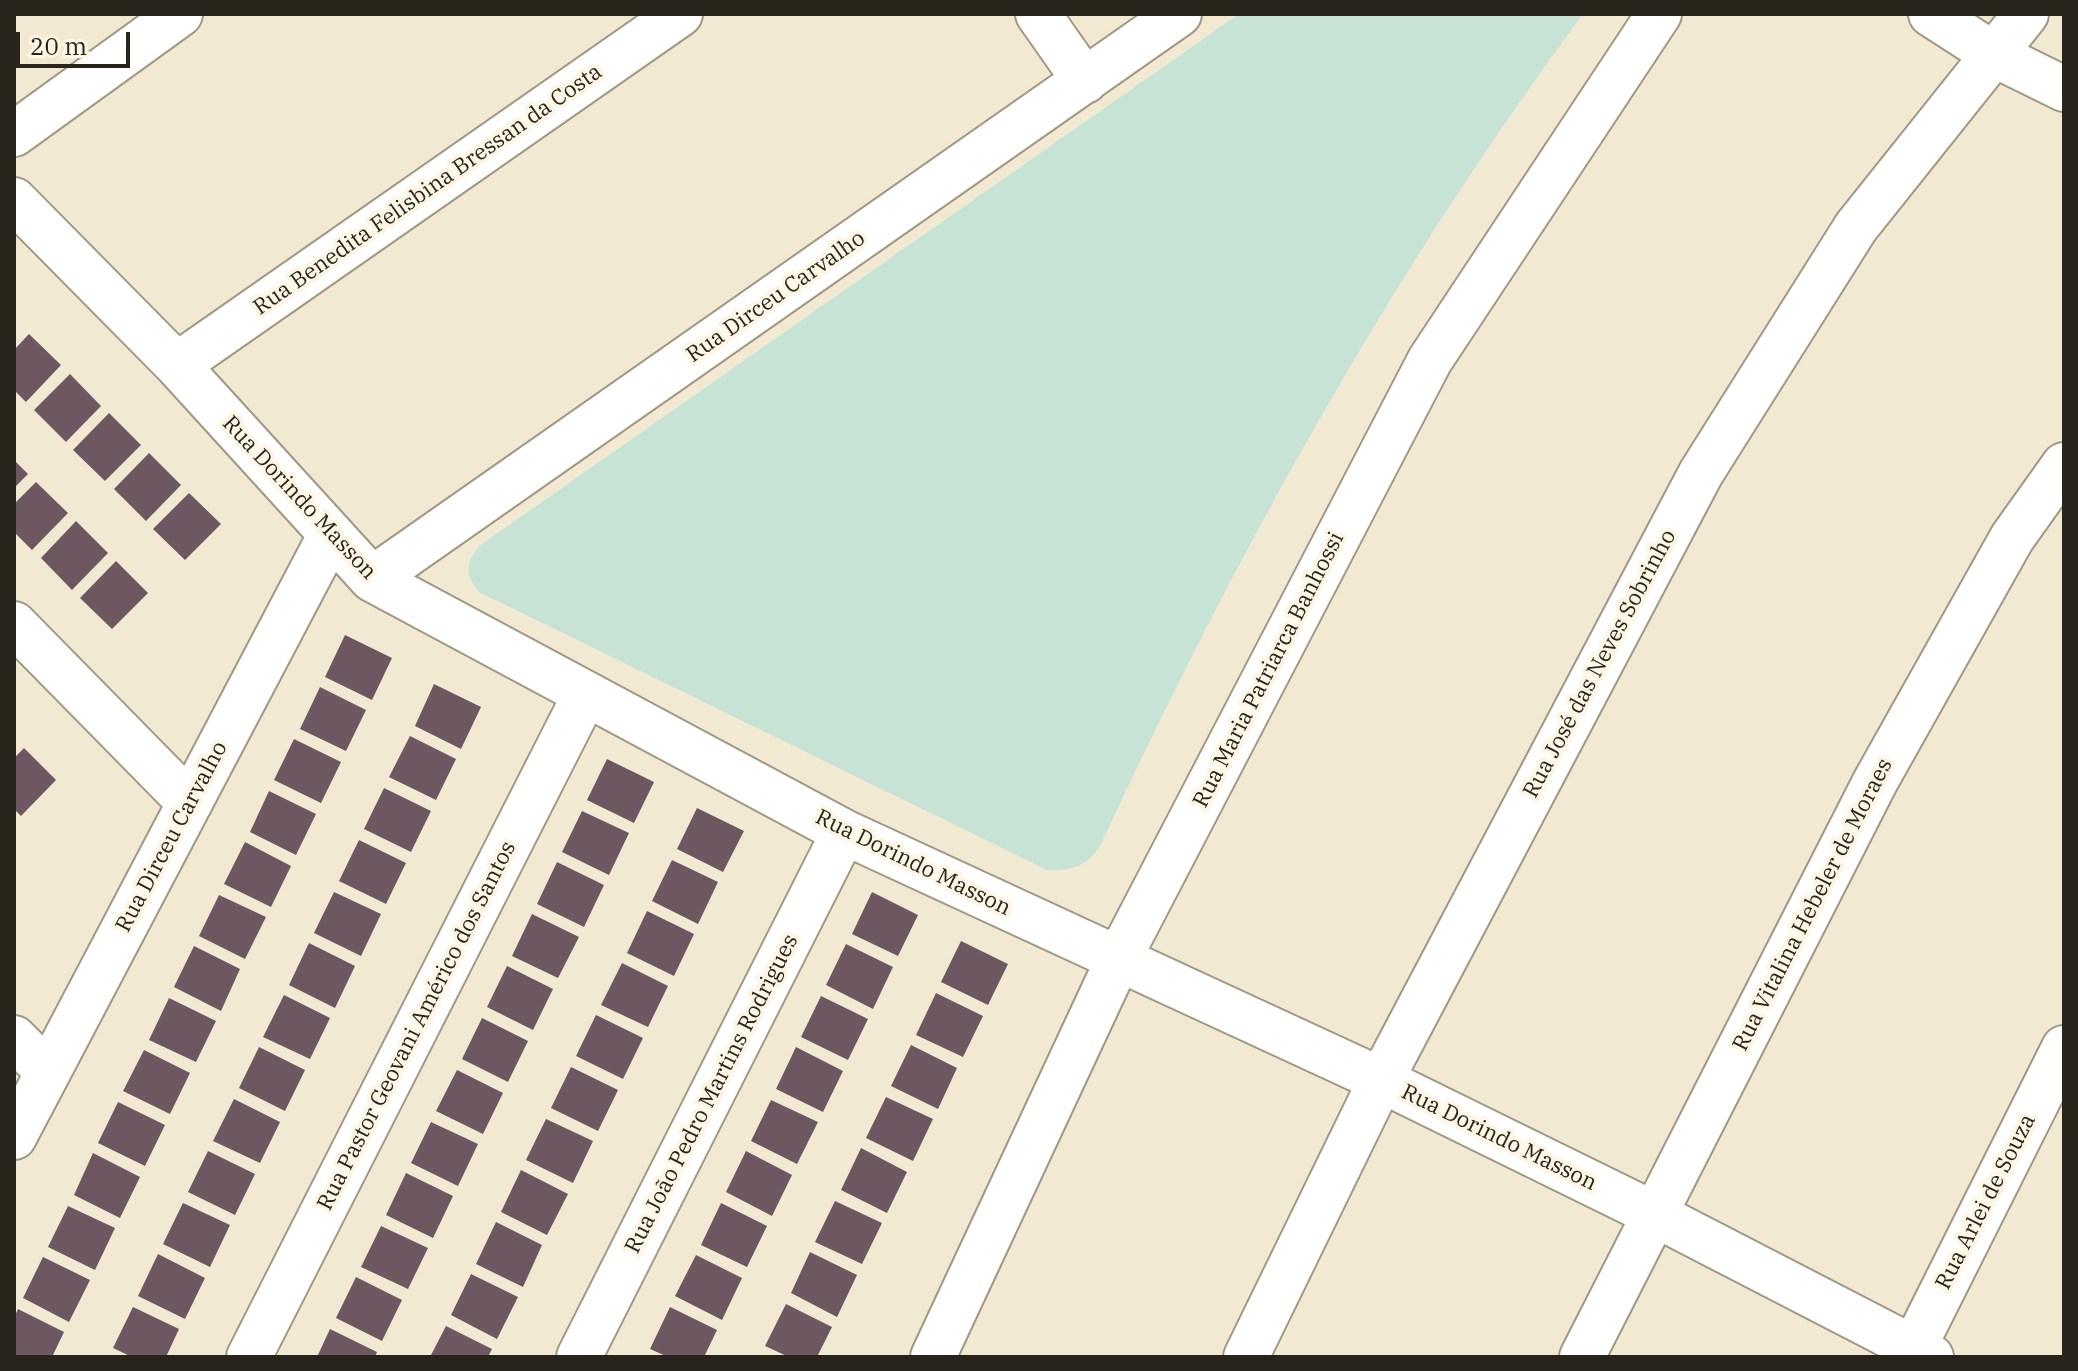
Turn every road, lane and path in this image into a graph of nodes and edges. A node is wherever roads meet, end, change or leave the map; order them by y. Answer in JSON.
{"nodes":[{"id":1,"x":180,"y":14,"type":"edge"},
{"id":2,"x":680,"y":14,"type":"edge"},
{"id":3,"x":1038,"y":14,"type":"edge"},
{"id":4,"x":1179,"y":14,"type":"edge"},
{"id":5,"x":1659,"y":14,"type":"edge"},
{"id":6,"x":1931,"y":14,"type":"edge"},
{"id":7,"x":2026,"y":14,"type":"edge"},
{"id":8,"x":1993,"y":54,"type":"junction"},
{"id":9,"x":1085,"y":81,"type":"junction"},
{"id":10,"x":2064,"y":89,"type":"edge"},
{"id":11,"x":14,"y":134,"type":"edge"},
{"id":12,"x":14,"y":200,"type":"edge"},
{"id":13,"x":177,"y":365,"type":"junction"},
{"id":14,"x":2064,"y":465,"type":"edge"},
{"id":15,"x":330,"y":536,"type":"junction"},
{"id":16,"x":372,"y":579,"type":"junction"},
{"id":17,"x":14,"y":624,"type":"edge"},
{"id":18,"x":585,"y":695,"type":"junction"},
{"id":19,"x":190,"y":803,"type":"junction"},
{"id":20,"x":844,"y":832,"type":"junction"},
{"id":21,"x":1118,"y":960,"type":"junction"},
{"id":22,"x":14,"y":1038,"type":"edge"},
{"id":23,"x":2064,"y":1048,"type":"edge"},
{"id":24,"x":48,"y":1072,"type":"junction"},
{"id":25,"x":1381,"y":1080,"type":"junction"},
{"id":26,"x":14,"y":1137,"type":"edge"},
{"id":27,"x":1654,"y":1214,"type":"junction"},
{"id":28,"x":1917,"y":1354,"type":"edge"},
{"id":29,"x":249,"y":1357,"type":"edge"},
{"id":30,"x":579,"y":1357,"type":"edge"},
{"id":31,"x":933,"y":1357,"type":"edge"},
{"id":32,"x":1246,"y":1357,"type":"edge"},
{"id":33,"x":1582,"y":1357,"type":"edge"}],
"edges":[{"from":1,"to":11,"type":"street"},
{"from":2,"to":13,"type":"street","name":"Rua Benedita Felisbina Bressan da Costa"},
{"from":3,"to":9,"type":"street"},
{"from":4,"to":9,"type":"street","name":"Rua Dirceu Carvalho"},
{"from":5,"to":21,"type":"street","name":"Rua Maria Patriarca Banhossi"},
{"from":6,"to":8,"type":"street"},
{"from":7,"to":8,"type":"street","name":"Rua José das Neves Sobrinho"},
{"from":8,"to":10,"type":"street"},
{"from":8,"to":25,"type":"street","name":"Rua José das Neves Sobrinho"},
{"from":9,"to":16,"type":"street","name":"Rua Dirceu Carvalho"},
{"from":12,"to":13,"type":"street","name":"Rua Dorindo Masson"},
{"from":13,"to":15,"type":"street","name":"Rua Dorindo Masson"},
{"from":14,"to":27,"type":"street","name":"Rua Vitalina Hebeler de Moraes"},
{"from":15,"to":16,"type":"street","name":"Rua Dorindo Masson"},
{"from":15,"to":19,"type":"street","name":"Rua Dirceu Carvalho"},
{"from":16,"to":18,"type":"street","name":"Rua Dorindo Masson"},
{"from":17,"to":19,"type":"street"},
{"from":18,"to":20,"type":"street","name":"Rua Dorindo Masson"},
{"from":18,"to":29,"type":"street","name":"Rua Pastor Geovani Américo dos Santos"},
{"from":19,"to":24,"type":"street","name":"Rua Dirceu Carvalho"},
{"from":20,"to":21,"type":"street","name":"Rua Dorindo Masson"},
{"from":20,"to":30,"type":"street","name":"Rua João Pedro Martins Rodrigues"},
{"from":21,"to":25,"type":"street","name":"Rua Dorindo Masson"},
{"from":21,"to":31,"type":"street","name":"Rua Maria Patriarca Banhossi"},
{"from":22,"to":24,"type":"street"},
{"from":23,"to":28,"type":"street","name":"Rua Arlei de Souza"},
{"from":24,"to":26,"type":"street","name":"Rua Dirceu Carvalho"},
{"from":25,"to":27,"type":"street","name":"Rua Dorindo Masson"},
{"from":25,"to":32,"type":"street","name":"Rua José das Neves Sobrinho"},
{"from":27,"to":28,"type":"street","name":"Rua Dorindo Masson"},
{"from":27,"to":33,"type":"street","name":"Rua Vitalina Hebeler de Moraes"}]}
